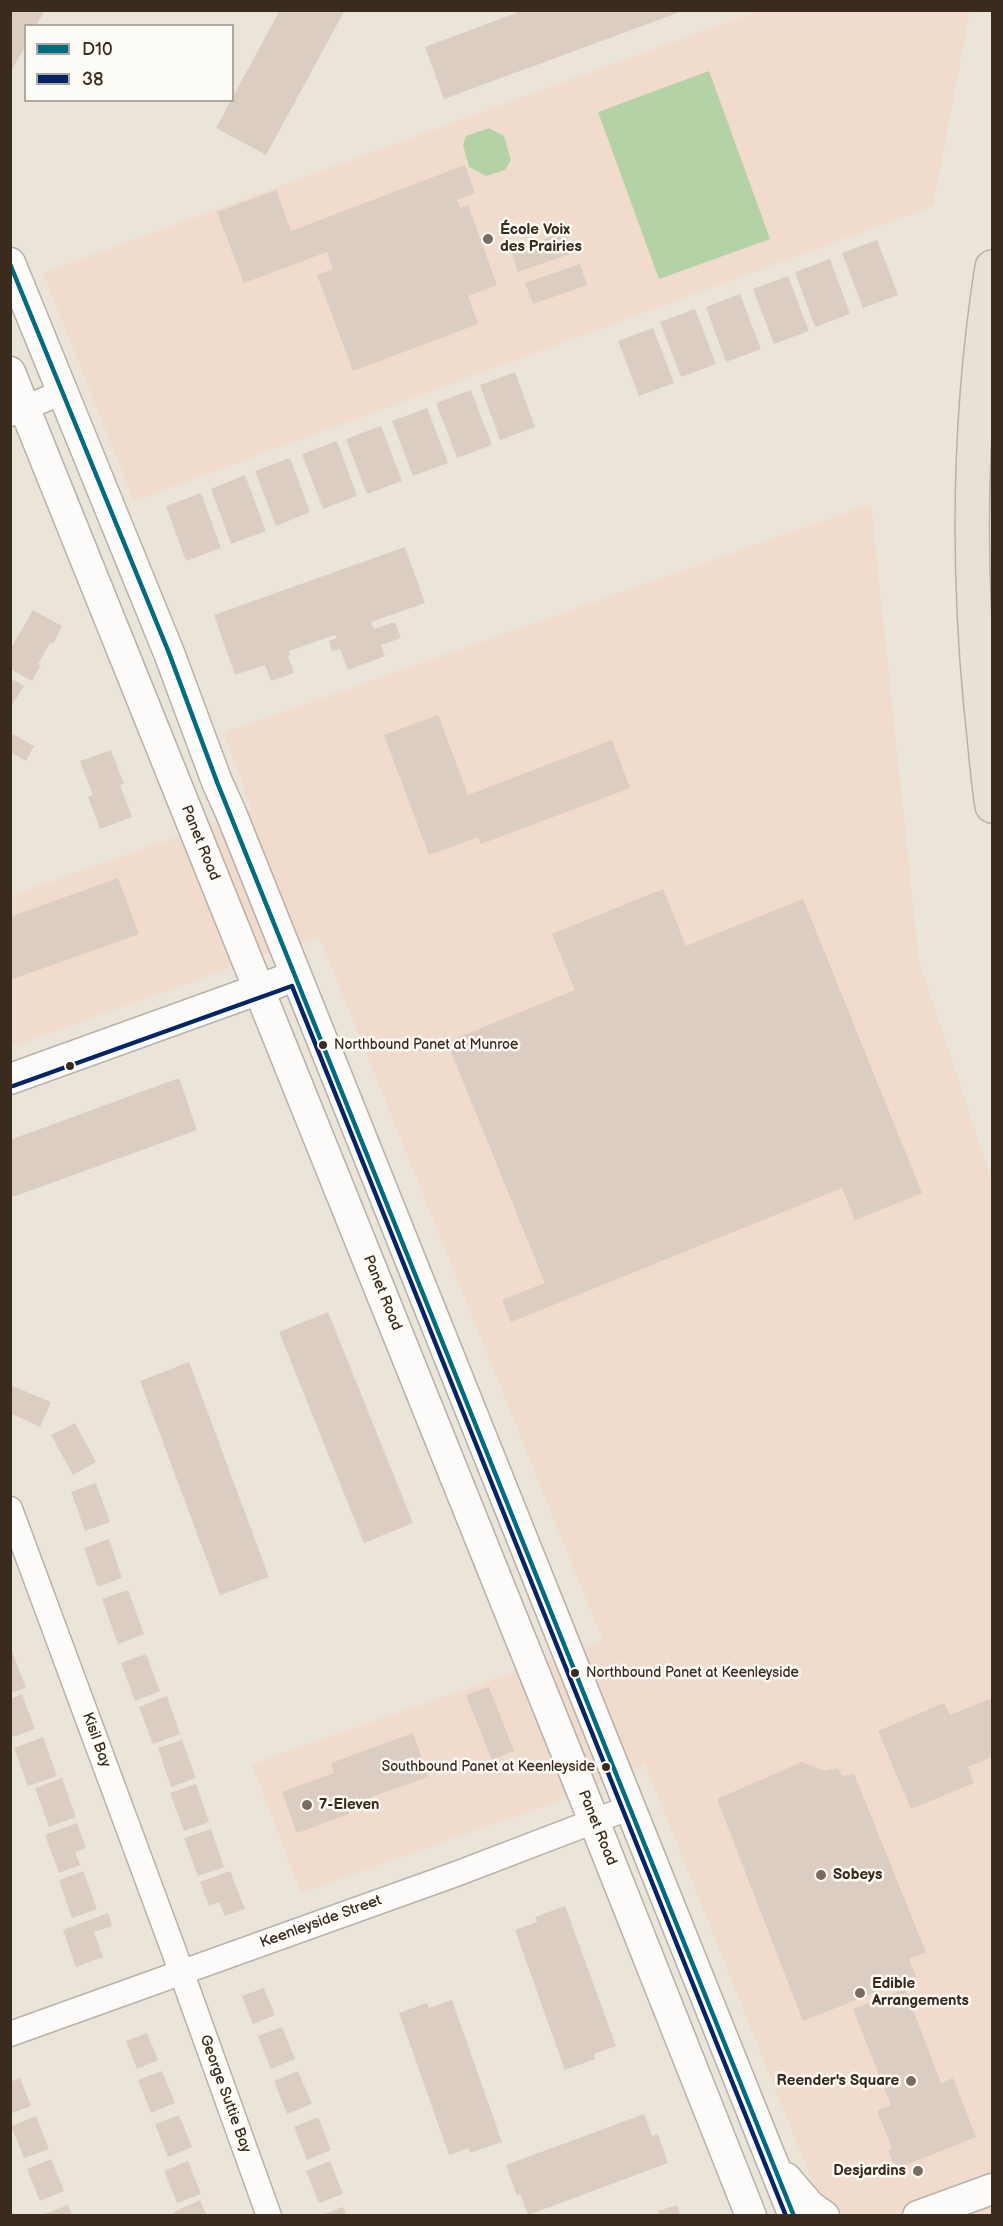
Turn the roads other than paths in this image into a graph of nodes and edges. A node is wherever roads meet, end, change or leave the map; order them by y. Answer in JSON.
{"nodes":[{"id":1,"x":10,"y":263,"type":"edge"},
{"id":2,"x":993,"y":267,"type":"edge"},
{"id":3,"x":10,"y":372,"type":"edge"},
{"id":4,"x":63,"y":392,"type":"junction"},
{"id":5,"x":18,"y":411,"type":"edge"},
{"id":6,"x":993,"y":806,"type":"edge"},
{"id":7,"x":296,"y":976,"type":"junction"},
{"id":8,"x":260,"y":990,"type":"junction"},
{"id":9,"x":10,"y":1079,"type":"edge"},
{"id":10,"x":10,"y":1509,"type":"edge"},
{"id":11,"x":631,"y":1807,"type":"junction"},
{"id":12,"x":594,"y":1821,"type":"junction"},
{"id":13,"x":182,"y":1972,"type":"junction"},
{"id":14,"x":10,"y":2034,"type":"edge"},
{"id":15,"x":771,"y":2158,"type":"junction"},
{"id":16,"x":993,"y":2183,"type":"edge"},
{"id":17,"x":993,"y":2189,"type":"edge"},
{"id":18,"x":965,"y":2199,"type":"junction"},
{"id":19,"x":269,"y":2216,"type":"edge"},
{"id":20,"x":751,"y":2216,"type":"edge"},
{"id":21,"x":794,"y":2216,"type":"edge"},
{"id":22,"x":824,"y":2216,"type":"edge"},
{"id":23,"x":918,"y":2216,"type":"edge"}],
"edges":[{"from":1,"to":4,"type":"street"},
{"from":2,"to":6,"type":"main road"},
{"from":3,"to":5,"type":"street","name":"Panet Road"},
{"from":4,"to":5,"type":"street"},
{"from":4,"to":7,"type":"street"},
{"from":5,"to":8,"type":"street","name":"Panet Road"},
{"from":7,"to":8,"type":"street"},
{"from":7,"to":11,"type":"street"},
{"from":8,"to":9,"type":"street"},
{"from":8,"to":12,"type":"street","name":"Panet Road"},
{"from":10,"to":13,"type":"street","name":"Kisil Bay"},
{"from":11,"to":12,"type":"street","name":"Keenleyside Street"},
{"from":11,"to":15,"type":"street"},
{"from":12,"to":13,"type":"street","name":"Keenleyside Street"},
{"from":12,"to":20,"type":"street","name":"Panet Road"},
{"from":13,"to":14,"type":"street","name":"Keenleyside Street"},
{"from":13,"to":19,"type":"street","name":"George Suttie Bay"},
{"from":15,"to":21,"type":"street"},
{"from":15,"to":22,"type":"street"},
{"from":16,"to":18,"type":"street"},
{"from":17,"to":18,"type":"street"},
{"from":18,"to":23,"type":"street"}]}
